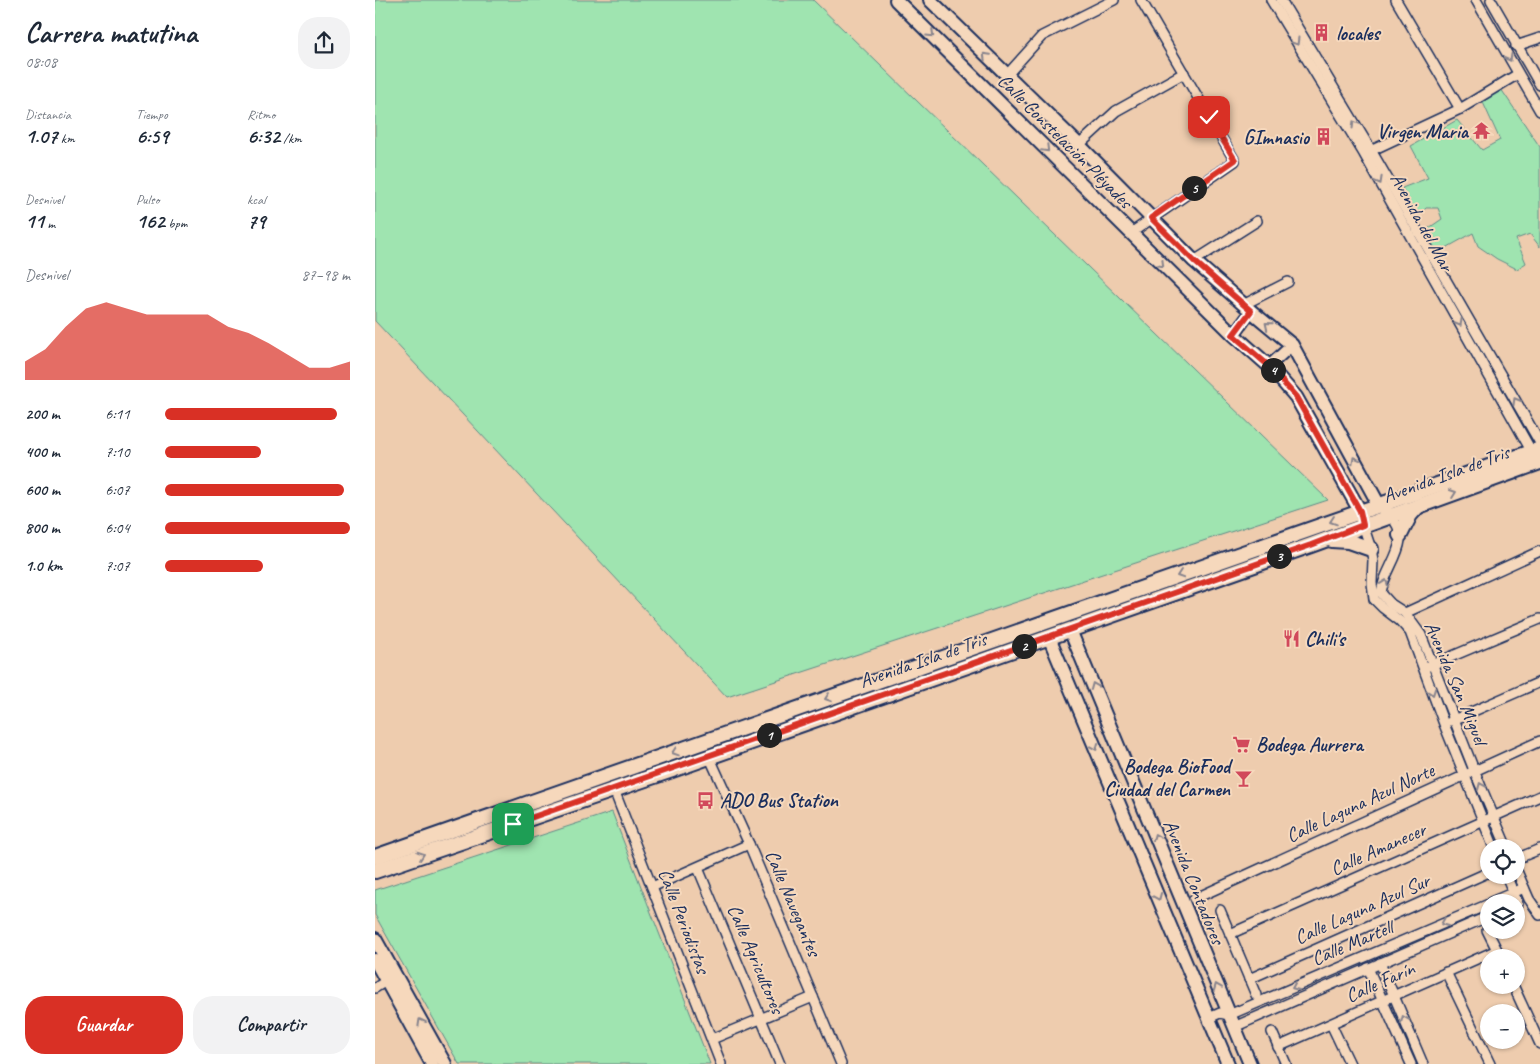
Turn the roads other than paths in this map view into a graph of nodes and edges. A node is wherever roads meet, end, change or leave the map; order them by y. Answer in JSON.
{"nodes":[{"id":1,"x":896,"y":0,"type":"edge"},
{"id":2,"x":1114,"y":0,"type":"edge"},
{"id":3,"x":1141,"y":0,"type":"edge"},
{"id":4,"x":1271,"y":0,"type":"edge"},
{"id":5,"x":1281,"y":0,"type":"edge"},
{"id":6,"x":1396,"y":0,"type":"edge"},
{"id":7,"x":1476,"y":0,"type":"edge"},
{"id":8,"x":1491,"y":0,"type":"edge"},
{"id":9,"x":935,"y":1,"type":"edge"},
{"id":10,"x":1507,"y":28,"type":"junction"},
{"id":11,"x":1495,"y":34,"type":"junction"},
{"id":12,"x":1540,"y":38,"type":"edge"},
{"id":13,"x":1516,"y":46,"type":"junction"},
{"id":14,"x":1184,"y":73,"type":"junction"},
{"id":15,"x":1518,"y":74,"type":"junction"},
{"id":16,"x":1007,"y":76,"type":"junction"},
{"id":17,"x":1540,"y":85,"type":"edge"},
{"id":18,"x":1460,"y":109,"type":"junction"},
{"id":19,"x":1540,"y":112,"type":"edge"},
{"id":20,"x":1079,"y":145,"type":"junction"},
{"id":21,"x":1367,"y":152,"type":"junction"},
{"id":22,"x":1151,"y":218,"type":"junction"},
{"id":23,"x":1257,"y":221,"type":"dead end"},
{"id":24,"x":1131,"y":233,"type":"junction"},
{"id":25,"x":1194,"y":261,"type":"junction"},
{"id":26,"x":1288,"y":282,"type":"dead end"},
{"id":27,"x":1247,"y":308,"type":"junction"},
{"id":28,"x":1233,"y":335,"type":"junction"},
{"id":29,"x":1292,"y":345,"type":"junction"},
{"id":30,"x":1269,"y":366,"type":"junction"},
{"id":31,"x":1538,"y":454,"type":"edge"},
{"id":32,"x":1379,"y":505,"type":"junction"},
{"id":33,"x":1418,"y":506,"type":"junction"},
{"id":34,"x":1390,"y":516,"type":"junction"},
{"id":35,"x":1361,"y":518,"type":"junction"},
{"id":36,"x":1400,"y":535,"type":"junction"},
{"id":37,"x":1326,"y":540,"type":"junction"},
{"id":38,"x":1371,"y":549,"type":"junction"},
{"id":39,"x":1540,"y":551,"type":"edge"},
{"id":40,"x":1405,"y":613,"type":"junction"},
{"id":41,"x":1540,"y":620,"type":"edge"},
{"id":42,"x":1070,"y":630,"type":"junction"},
{"id":43,"x":1049,"y":637,"type":"junction"},
{"id":44,"x":1433,"y":664,"type":"junction"},
{"id":45,"x":1423,"y":668,"type":"junction"},
{"id":46,"x":1540,"y":682,"type":"edge"},
{"id":47,"x":1455,"y":720,"type":"junction"},
{"id":48,"x":1444,"y":724,"type":"junction"},
{"id":49,"x":1540,"y":741,"type":"edge"},
{"id":50,"x":709,"y":756,"type":"junction"},
{"id":51,"x":1474,"y":770,"type":"junction"},
{"id":52,"x":1464,"y":774,"type":"junction"},
{"id":53,"x":614,"y":790,"type":"junction"},
{"id":54,"x":1540,"y":796,"type":"edge"},
{"id":55,"x":1494,"y":816,"type":"junction"},
{"id":56,"x":1483,"y":821,"type":"junction"},
{"id":57,"x":1490,"y":839,"type":"edge"},
{"id":58,"x":1503,"y":839,"type":"edge"},
{"id":59,"x":749,"y":844,"type":"junction"},
{"id":60,"x":1540,"y":849,"type":"edge"},
{"id":61,"x":1525,"y":855,"type":"edge"},
{"id":62,"x":375,"y":857,"type":"edge"},
{"id":63,"x":698,"y":868,"type":"junction"},
{"id":64,"x":375,"y":871,"type":"edge"},
{"id":65,"x":1480,"y":876,"type":"edge"},
{"id":66,"x":1510,"y":884,"type":"edge"},
{"id":67,"x":1522,"y":884,"type":"edge"},
{"id":68,"x":652,"y":887,"type":"junction"},
{"id":69,"x":1524,"y":888,"type":"junction"},
{"id":70,"x":1514,"y":893,"type":"joint"},
{"id":71,"x":1194,"y":899,"type":"dead end"},
{"id":72,"x":1535,"y":903,"type":"edge"},
{"id":73,"x":1480,"y":907,"type":"edge"},
{"id":74,"x":1220,"y":910,"type":"dead end"},
{"id":75,"x":1540,"y":914,"type":"edge"},
{"id":76,"x":1480,"y":920,"type":"edge"},
{"id":77,"x":1230,"y":934,"type":"junction"},
{"id":78,"x":375,"y":939,"type":"edge"},
{"id":79,"x":1402,"y":941,"type":"junction"},
{"id":80,"x":1407,"y":951,"type":"junction"},
{"id":81,"x":375,"y":960,"type":"edge"},
{"id":82,"x":1480,"y":960,"type":"edge"},
{"id":83,"x":1380,"y":963,"type":"junction"},
{"id":84,"x":1345,"y":965,"type":"junction"},
{"id":85,"x":1368,"y":968,"type":"junction"},
{"id":86,"x":1446,"y":972,"type":"junction"},
{"id":87,"x":1351,"y":976,"type":"junction"},
{"id":88,"x":391,"y":978,"type":"junction"},
{"id":89,"x":1249,"y":979,"type":"junction"},
{"id":90,"x":375,"y":988,"type":"edge"},
{"id":91,"x":1517,"y":994,"type":"edge"},
{"id":92,"x":1257,"y":995,"type":"dead end"},
{"id":93,"x":1394,"y":995,"type":"junction"},
{"id":94,"x":813,"y":997,"type":"junction"},
{"id":95,"x":1383,"y":999,"type":"junction"},
{"id":96,"x":761,"y":1018,"type":"junction"},
{"id":97,"x":1209,"y":1018,"type":"junction"},
{"id":98,"x":1232,"y":1021,"type":"junction"},
{"id":99,"x":1331,"y":1024,"type":"junction"},
{"id":100,"x":1272,"y":1032,"type":"dead end"},
{"id":101,"x":711,"y":1039,"type":"junction"},
{"id":102,"x":1540,"y":1044,"type":"edge"},
{"id":103,"x":1278,"y":1047,"type":"junction"},
{"id":104,"x":1417,"y":1048,"type":"junction"},
{"id":105,"x":1407,"y":1053,"type":"junction"},
{"id":106,"x":432,"y":1064,"type":"edge"},
{"id":107,"x":445,"y":1064,"type":"edge"},
{"id":108,"x":721,"y":1064,"type":"edge"},
{"id":109,"x":780,"y":1064,"type":"edge"},
{"id":110,"x":841,"y":1064,"type":"edge"},
{"id":111,"x":1228,"y":1064,"type":"edge"},
{"id":112,"x":1250,"y":1064,"type":"edge"},
{"id":113,"x":1286,"y":1064,"type":"edge"},
{"id":114,"x":1350,"y":1064,"type":"edge"},
{"id":115,"x":1411,"y":1064,"type":"edge"},
{"id":116,"x":1423,"y":1064,"type":"edge"},
{"id":117,"x":1490,"y":1064,"type":"edge"}],
"edges":[{"from":1,"to":24,"type":"main road","name":"Calle Constelación Pléyades","one_way":true},
{"from":2,"to":16,"type":"street"},
{"from":3,"to":14,"type":"street"},
{"from":4,"to":21,"type":"street","name":"Avenida del Mar","one_way":true},
{"from":21,"to":5,"type":"street","name":"Avenida del Mar","one_way":true},
{"from":6,"to":18,"type":"street"},
{"from":7,"to":11,"type":"street"},
{"from":8,"to":10,"type":"street"},
{"from":16,"to":9,"type":"main road","name":"Calle Constelación Pléyades","one_way":true},
{"from":10,"to":11,"type":"street"},
{"from":10,"to":13,"type":"street"},
{"from":11,"to":15,"type":"street","one_way":true},
{"from":12,"to":13,"type":"street"},
{"from":13,"to":17,"type":"street"},
{"from":14,"to":20,"type":"street"},
{"from":14,"to":22,"type":"street"},
{"from":15,"to":18,"type":"street"},
{"from":15,"to":19,"type":"street"},
{"from":16,"to":20,"type":"main road","name":"Calle Constelación Pléyades"},
{"from":18,"to":21,"type":"street"},
{"from":20,"to":22,"type":"main road","name":"Calle Constelación Pléyades"},
{"from":21,"to":31,"type":"street","name":"Avenida del Mar"},
{"from":22,"to":24,"type":"street"},
{"from":22,"to":25,"type":"main road","name":"Calle Constelación Pléyades"},
{"from":23,"to":25,"type":"street"},
{"from":24,"to":28,"type":"main road","name":"Calle Constelación Pléyades","one_way":true},
{"from":25,"to":27,"type":"main road","name":"Calle Constelación Pléyades"},
{"from":26,"to":27,"type":"street"},
{"from":27,"to":28,"type":"street"},
{"from":29,"to":27,"type":"main road","name":"Calle Constelación Pléyades","one_way":true},
{"from":28,"to":30,"type":"main road","name":"Calle Constelación Pléyades"},
{"from":29,"to":30,"type":"street"},
{"from":32,"to":29,"type":"main road","name":"Calle Constelación Pléyades","one_way":true},
{"from":30,"to":35,"type":"main road","name":"Calle Constelación Pléyades"},
{"from":31,"to":32,"type":"main road","name":"Avenida Isla de Tris"},
{"from":33,"to":31,"type":"main road","name":"Avenida Isla de Tris","one_way":true},
{"from":32,"to":34,"type":"main road","name":"Calle Constelación Pléyades"},
{"from":32,"to":35,"type":"main road","name":"Avenida Isla de Tris"},
{"from":33,"to":34,"type":"main road","name":"Avenida Isla de Tris"},
{"from":33,"to":36,"type":"main road"},
{"from":34,"to":35,"type":"main road","name":"Avenida Isla de Tris"},
{"from":34,"to":36,"type":"street"},
{"from":35,"to":37,"type":"main road","name":"Avenida Isla de Tris"},
{"from":35,"to":38,"type":"street","name":"Avenida San Miguel"},
{"from":35,"to":62,"type":"main road","name":"Avenida Isla de Tris","one_way":true},
{"from":40,"to":36,"type":"street","name":"Avenida San Miguel","one_way":true},
{"from":37,"to":38,"type":"main road"},
{"from":37,"to":42,"type":"main road","name":"Avenida Isla de Tris"},
{"from":38,"to":45,"type":"street","name":"Avenida San Miguel"},
{"from":39,"to":40,"type":"street"},
{"from":40,"to":44,"type":"street","name":"Avenida San Miguel"},
{"from":41,"to":44,"type":"street"},
{"from":42,"to":43,"type":"main road","name":"Avenida Isla de Tris"},
{"from":98,"to":42,"type":"main road","name":"Avenida Contadores","one_way":true},
{"from":43,"to":50,"type":"main road","name":"Avenida Isla de Tris"},
{"from":43,"to":97,"type":"main road","name":"Avenida Contadores","one_way":true},
{"from":44,"to":45,"type":"street"},
{"from":44,"to":47,"type":"street","name":"Avenida San Miguel"},
{"from":45,"to":48,"type":"street","name":"Avenida San Miguel","one_way":true},
{"from":46,"to":47,"type":"street"},
{"from":47,"to":48,"type":"street"},
{"from":47,"to":51,"type":"street","name":"Avenida San Miguel"},
{"from":48,"to":52,"type":"street","name":"Avenida San Miguel"},
{"from":49,"to":51,"type":"street","name":"Calle Laguna Azul Norte"},
{"from":50,"to":53,"type":"main road","name":"Avenida Isla de Tris"},
{"from":50,"to":59,"type":"street","name":"Calle Navegantes"},
{"from":51,"to":52,"type":"street","name":"Calle Laguna Azul Norte"},
{"from":55,"to":51,"type":"street","name":"Avenida San Miguel","one_way":true},
{"from":52,"to":56,"type":"street","name":"Avenida San Miguel"},
{"from":52,"to":71,"type":"street","name":"Calle Laguna Azul Norte"},
{"from":64,"to":53,"type":"main road","name":"Avenida Isla de Tris","one_way":true},
{"from":53,"to":68,"type":"street","name":"Calle Periodistas"},
{"from":54,"to":55,"type":"street","name":"Calle Amanecer"},
{"from":55,"to":56,"type":"street","name":"Calle Amanecer"},
{"from":55,"to":58,"type":"street","name":"Avenida San Miguel"},
{"from":56,"to":57,"type":"street","name":"Avenida San Miguel"},
{"from":56,"to":77,"type":"street","name":"Calle Amanecer"},
{"from":59,"to":63,"type":"street"},
{"from":59,"to":94,"type":"street","name":"Calle Navegantes"},
{"from":60,"to":61,"type":"street"},
{"from":63,"to":68,"type":"street"},
{"from":63,"to":96,"type":"street","name":"Calle Agricultores"},
{"from":65,"to":89,"type":"street","name":"Calle Laguna Azul Sur"},
{"from":66,"to":70,"type":"street"},
{"from":67,"to":69,"type":"street"},
{"from":68,"to":101,"type":"street","name":"Calle Periodistas"},
{"from":69,"to":70,"type":"street","name":"Calle Martell"},
{"from":69,"to":72,"type":"street"},
{"from":72,"to":75,"type":"street"},
{"from":73,"to":79,"type":"street","name":"Calle Martell","one_way":true},
{"from":74,"to":77,"type":"street"},
{"from":76,"to":80,"type":"street","name":"Calle Martell"},
{"from":77,"to":89,"type":"street"},
{"from":78,"to":88,"type":"main road"},
{"from":79,"to":80,"type":"street"},
{"from":79,"to":84,"type":"street","name":"Calle Martell"},
{"from":80,"to":83,"type":"street","name":"Calle Martell"},
{"from":81,"to":88,"type":"main road"},
{"from":82,"to":86,"type":"street","name":"Calle Farín"},
{"from":83,"to":85,"type":"street","name":"Calle Martell"},
{"from":83,"to":93,"type":"street"},
{"from":84,"to":87,"type":"street"},
{"from":84,"to":98,"type":"street","name":"Calle Martell","one_way":true},
{"from":85,"to":87,"type":"street","name":"Calle Martell"},
{"from":85,"to":95,"type":"street"},
{"from":86,"to":93,"type":"street","name":"Calle Farín"},
{"from":86,"to":117,"type":"street"},
{"from":87,"to":98,"type":"street","name":"Calle Martell"},
{"from":88,"to":90,"type":"street"},
{"from":88,"to":106,"type":"main road"},
{"from":107,"to":88,"type":"main road","one_way":true},
{"from":89,"to":92,"type":"street"},
{"from":91,"to":102,"type":"street"},
{"from":93,"to":95,"type":"street","name":"Calle Farín"},
{"from":104,"to":93,"type":"street","one_way":true},
{"from":94,"to":96,"type":"street"},
{"from":94,"to":110,"type":"street","name":"Calle Navegantes"},
{"from":95,"to":99,"type":"street","name":"Calle Farín"},
{"from":95,"to":105,"type":"street"},
{"from":96,"to":101,"type":"street"},
{"from":96,"to":109,"type":"street","name":"Calle Agricultores"},
{"from":97,"to":98,"type":"street"},
{"from":97,"to":111,"type":"main road","name":"Avenida Contadores"},
{"from":98,"to":112,"type":"main road","name":"Avenida Contadores"},
{"from":99,"to":103,"type":"street","name":"Calle Farín"},
{"from":99,"to":114,"type":"street"},
{"from":100,"to":103,"type":"street"},
{"from":101,"to":108,"type":"street","name":"Calle Periodistas"},
{"from":103,"to":113,"type":"street"},
{"from":104,"to":105,"type":"street"},
{"from":104,"to":116,"type":"street"},
{"from":105,"to":115,"type":"street"}]}
